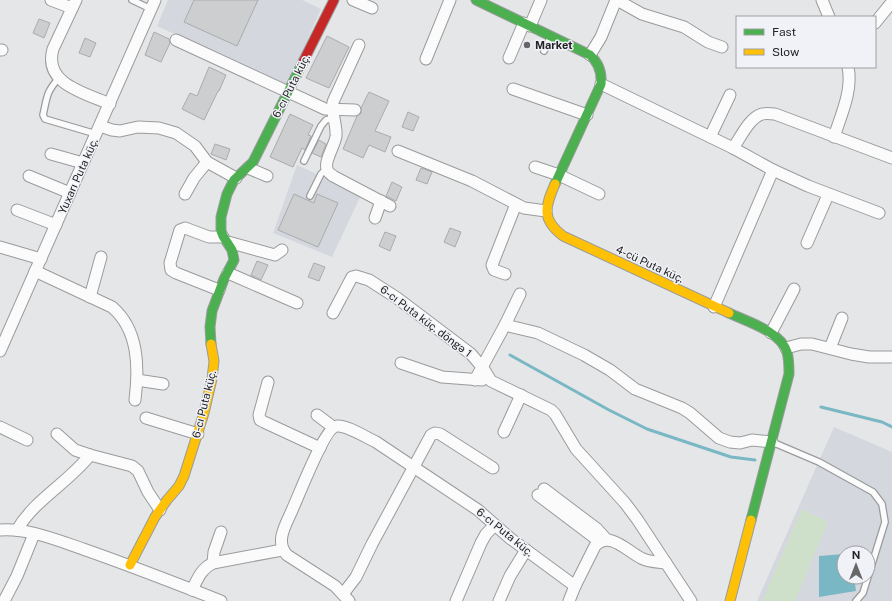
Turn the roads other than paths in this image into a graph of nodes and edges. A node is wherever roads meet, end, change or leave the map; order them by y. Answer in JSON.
{"nodes":[{"id":1,"x":51,"y":0,"type":"edge"},
{"id":2,"x":132,"y":0,"type":"edge"},
{"id":3,"x":334,"y":0,"type":"edge"},
{"id":4,"x":353,"y":0,"type":"edge"},
{"id":5,"x":450,"y":0,"type":"edge"},
{"id":6,"x":476,"y":0,"type":"edge"},
{"id":7,"x":541,"y":0,"type":"edge"},
{"id":8,"x":617,"y":0,"type":"edge"},
{"id":9,"x":822,"y":0,"type":"edge"},
{"id":10,"x":892,"y":2,"type":"edge"},
{"id":11,"x":74,"y":4,"type":"edge"},
{"id":12,"x":153,"y":5,"type":"edge"},
{"id":13,"x":372,"y":8,"type":"dead end"},
{"id":14,"x":829,"y":16,"type":"edge"},
{"id":15,"x":876,"y":21,"type":"edge"},
{"id":16,"x":527,"y":24,"type":"junction"},
{"id":17,"x":551,"y":36,"type":"junction"},
{"id":18,"x":176,"y":40,"type":"dead end"},
{"id":19,"x":359,"y":45,"type":"dead end"},
{"id":20,"x":722,"y":46,"type":"dead end"},
{"id":21,"x":544,"y":51,"type":"dead end"},
{"id":22,"x":590,"y":55,"type":"junction"},
{"id":23,"x":509,"y":58,"type":"dead end"},
{"id":24,"x":426,"y":59,"type":"dead end"},
{"id":25,"x":848,"y":68,"type":"edge"},
{"id":26,"x":58,"y":78,"type":"junction"},
{"id":27,"x":600,"y":84,"type":"junction"},
{"id":28,"x":513,"y":89,"type":"dead end"},
{"id":29,"x":289,"y":91,"type":"junction"},
{"id":30,"x":730,"y":95,"type":"dead end"},
{"id":31,"x":110,"y":104,"type":"junction"},
{"id":32,"x":355,"y":110,"type":"dead end"},
{"id":33,"x":333,"y":114,"type":"junction"},
{"id":34,"x":587,"y":115,"type":"junction"},
{"id":35,"x":98,"y":130,"type":"junction"},
{"id":36,"x":710,"y":137,"type":"junction"},
{"id":37,"x":834,"y":137,"type":"junction"},
{"id":38,"x":733,"y":148,"type":"junction"},
{"id":39,"x":398,"y":151,"type":"dead end"},
{"id":40,"x":51,"y":154,"type":"dead end"},
{"id":41,"x":892,"y":158,"type":"edge"},
{"id":42,"x":207,"y":162,"type":"junction"},
{"id":43,"x":304,"y":162,"type":"dead end"},
{"id":44,"x":83,"y":163,"type":"junction"},
{"id":45,"x":535,"y":167,"type":"dead end"},
{"id":46,"x":248,"y":168,"type":"junction"},
{"id":47,"x":326,"y":169,"type":"junction"},
{"id":48,"x":773,"y":170,"type":"junction"},
{"id":49,"x":559,"y":175,"type":"junction"},
{"id":50,"x":29,"y":176,"type":"dead end"},
{"id":51,"x":267,"y":176,"type":"dead end"},
{"id":52,"x":236,"y":178,"type":"junction"},
{"id":53,"x":70,"y":193,"type":"junction"},
{"id":54,"x":185,"y":194,"type":"dead end"},
{"id":55,"x":599,"y":194,"type":"dead end"},
{"id":56,"x":828,"y":195,"type":"junction"},
{"id":57,"x":310,"y":196,"type":"dead end"},
{"id":58,"x":516,"y":204,"type":"junction"},
{"id":59,"x":17,"y":210,"type":"dead end"},
{"id":60,"x":546,"y":211,"type":"junction"},
{"id":61,"x":879,"y":213,"type":"dead end"},
{"id":62,"x":375,"y":218,"type":"dead end"},
{"id":63,"x":56,"y":225,"type":"junction"},
{"id":64,"x":226,"y":239,"type":"junction"},
{"id":65,"x":807,"y":243,"type":"dead end"},
{"id":66,"x":0,"y":247,"type":"edge"},
{"id":67,"x":282,"y":250,"type":"dead end"},
{"id":68,"x":101,"y":257,"type":"dead end"},
{"id":69,"x":41,"y":259,"type":"junction"},
{"id":70,"x":35,"y":272,"type":"junction"},
{"id":71,"x":228,"y":273,"type":"junction"},
{"id":72,"x":505,"y":274,"type":"dead end"},
{"id":73,"x":794,"y":289,"type":"dead end"},
{"id":74,"x":219,"y":290,"type":"junction"},
{"id":75,"x":520,"y":294,"type":"dead end"},
{"id":76,"x":90,"y":297,"type":"junction"},
{"id":77,"x":297,"y":303,"type":"dead end"},
{"id":78,"x":714,"y":307,"type":"junction"},
{"id":79,"x":333,"y":313,"type":"dead end"},
{"id":80,"x":842,"y":318,"type":"dead end"},
{"id":81,"x":505,"y":325,"type":"junction"},
{"id":82,"x":771,"y":333,"type":"junction"},
{"id":83,"x":786,"y":348,"type":"junction"},
{"id":84,"x":830,"y":348,"type":"junction"},
{"id":85,"x":0,"y":351,"type":"edge"},
{"id":86,"x":892,"y":357,"type":"edge"},
{"id":87,"x":401,"y":363,"type":"dead end"},
{"id":88,"x":482,"y":368,"type":"junction"},
{"id":89,"x":137,"y":380,"type":"junction"},
{"id":90,"x":475,"y":380,"type":"junction"},
{"id":91,"x":491,"y":381,"type":"junction"},
{"id":92,"x":268,"y":382,"type":"dead end"},
{"id":93,"x":163,"y":384,"type":"dead end"},
{"id":94,"x":521,"y":395,"type":"junction"},
{"id":95,"x":135,"y":400,"type":"dead end"},
{"id":96,"x":317,"y":415,"type":"dead end"},
{"id":97,"x":146,"y":418,"type":"dead end"},
{"id":98,"x":0,"y":427,"type":"edge"},
{"id":99,"x":333,"y":427,"type":"junction"},
{"id":100,"x":504,"y":432,"type":"dead end"},
{"id":101,"x":57,"y":434,"type":"dead end"},
{"id":102,"x":198,"y":434,"type":"junction"},
{"id":103,"x":27,"y":440,"type":"dead end"},
{"id":104,"x":772,"y":442,"type":"junction"},
{"id":105,"x":320,"y":448,"type":"junction"},
{"id":106,"x":90,"y":455,"type":"junction"},
{"id":107,"x":414,"y":467,"type":"junction"},
{"id":108,"x":493,"y":468,"type":"dead end"},
{"id":109,"x":541,"y":492,"type":"dead end"},
{"id":110,"x":160,"y":510,"type":"junction"},
{"id":111,"x":495,"y":525,"type":"junction"},
{"id":112,"x":0,"y":530,"type":"edge"},
{"id":113,"x":17,"y":530,"type":"junction"},
{"id":114,"x":221,"y":532,"type":"dead end"},
{"id":115,"x":34,"y":534,"type":"junction"},
{"id":116,"x":603,"y":540,"type":"junction"},
{"id":117,"x":282,"y":550,"type":"junction"},
{"id":118,"x":526,"y":550,"type":"junction"},
{"id":119,"x":666,"y":563,"type":"junction"},
{"id":120,"x":213,"y":564,"type":"junction"},
{"id":121,"x":130,"y":566,"type":"junction"},
{"id":122,"x":575,"y":586,"type":"junction"},
{"id":123,"x":192,"y":590,"type":"junction"},
{"id":124,"x":346,"y":598,"type":"edge"},
{"id":125,"x":4,"y":601,"type":"edge"},
{"id":126,"x":221,"y":601,"type":"edge"},
{"id":127,"x":456,"y":601,"type":"edge"},
{"id":128,"x":499,"y":601,"type":"edge"},
{"id":129,"x":570,"y":601,"type":"edge"},
{"id":130,"x":691,"y":601,"type":"edge"},
{"id":131,"x":730,"y":601,"type":"edge"},
{"id":132,"x":856,"y":601,"type":"edge"}],
"edges":[{"from":1,"to":11,"type":"street"},
{"from":2,"to":12,"type":"lane"},
{"from":3,"to":29,"type":"street","name":"6-cı Puta küç."},
{"from":4,"to":13,"type":"street"},
{"from":5,"to":24,"type":"street"},
{"from":6,"to":16,"type":"street"},
{"from":7,"to":16,"type":"street"},
{"from":8,"to":20,"type":"street"},
{"from":8,"to":22,"type":"street"},
{"from":9,"to":14,"type":"street"},
{"from":10,"to":15,"type":"street"},
{"from":11,"to":26,"type":"street"},
{"from":12,"to":31,"type":"street","name":"Yuxarı Puta küç."},
{"from":16,"to":17,"type":"street"},
{"from":16,"to":23,"type":"street"},
{"from":17,"to":21,"type":"lane"},
{"from":17,"to":22,"type":"street"},
{"from":18,"to":29,"type":"street"},
{"from":19,"to":33,"type":"street"},
{"from":22,"to":27,"type":"street"},
{"from":25,"to":37,"type":"street"},
{"from":26,"to":31,"type":"street"},
{"from":26,"to":35,"type":"lane"},
{"from":27,"to":34,"type":"street"},
{"from":27,"to":36,"type":"street"},
{"from":28,"to":34,"type":"street"},
{"from":29,"to":33,"type":"street"},
{"from":29,"to":46,"type":"street","name":"6-cı Puta küç."},
{"from":30,"to":36,"type":"street"},
{"from":31,"to":35,"type":"street","name":"Yuxarı Puta küç."},
{"from":32,"to":33,"type":"street"},
{"from":33,"to":43,"type":"lane"},
{"from":33,"to":47,"type":"street"},
{"from":34,"to":49,"type":"street"},
{"from":35,"to":42,"type":"street"},
{"from":35,"to":44,"type":"street","name":"Yuxarı Puta küç."},
{"from":36,"to":38,"type":"street"},
{"from":37,"to":38,"type":"street"},
{"from":37,"to":41,"type":"street"},
{"from":38,"to":48,"type":"street"},
{"from":39,"to":58,"type":"street"},
{"from":40,"to":44,"type":"street"},
{"from":42,"to":52,"type":"street"},
{"from":42,"to":54,"type":"street"},
{"from":44,"to":53,"type":"street","name":"Yuxarı Puta küç."},
{"from":45,"to":49,"type":"street"},
{"from":46,"to":51,"type":"street"},
{"from":46,"to":52,"type":"street","name":"6-cı Puta küç."},
{"from":47,"to":57,"type":"lane"},
{"from":47,"to":62,"type":"street"},
{"from":48,"to":56,"type":"street"},
{"from":48,"to":78,"type":"street"},
{"from":49,"to":55,"type":"street"},
{"from":49,"to":60,"type":"street"},
{"from":50,"to":53,"type":"street"},
{"from":52,"to":64,"type":"street","name":"6-cı Puta küç."},
{"from":53,"to":63,"type":"street","name":"Yuxarı Puta küç."},
{"from":56,"to":61,"type":"street"},
{"from":56,"to":65,"type":"street"},
{"from":58,"to":60,"type":"street"},
{"from":58,"to":72,"type":"street"},
{"from":59,"to":63,"type":"street"},
{"from":60,"to":78,"type":"street","name":"4-cü Puta küç."},
{"from":63,"to":69,"type":"street","name":"Yuxarı Puta küç."},
{"from":64,"to":67,"type":"street"},
{"from":64,"to":71,"type":"street","name":"6-cı Puta küç."},
{"from":64,"to":74,"type":"street"},
{"from":66,"to":69,"type":"street"},
{"from":68,"to":76,"type":"street"},
{"from":69,"to":70,"type":"street","name":"Yuxarı Puta küç."},
{"from":70,"to":76,"type":"street"},
{"from":70,"to":85,"type":"street","name":"Yuxarı Puta küç."},
{"from":71,"to":74,"type":"street","name":"6-cı Puta küç."},
{"from":71,"to":77,"type":"street"},
{"from":73,"to":82,"type":"street"},
{"from":74,"to":102,"type":"street","name":"6-cı Puta küç."},
{"from":75,"to":81,"type":"street"},
{"from":76,"to":89,"type":"street"},
{"from":78,"to":82,"type":"street","name":"4-cü Puta küç."},
{"from":79,"to":88,"type":"street","name":"6-cı Puta küç. döngə 1"},
{"from":80,"to":84,"type":"street"},
{"from":81,"to":88,"type":"street"},
{"from":81,"to":104,"type":"street"},
{"from":82,"to":83,"type":"street","name":"4-cü Puta küç."},
{"from":83,"to":84,"type":"street"},
{"from":83,"to":104,"type":"street"},
{"from":84,"to":86,"type":"street"},
{"from":87,"to":90,"type":"street"},
{"from":88,"to":90,"type":"street"},
{"from":88,"to":91,"type":"street","name":"6-cı Puta küç. döngə 1"},
{"from":89,"to":93,"type":"street"},
{"from":89,"to":95,"type":"street"},
{"from":90,"to":91,"type":"street"},
{"from":91,"to":94,"type":"street"},
{"from":92,"to":105,"type":"street"},
{"from":94,"to":100,"type":"street"},
{"from":94,"to":119,"type":"street"},
{"from":96,"to":99,"type":"street"},
{"from":97,"to":102,"type":"street"},
{"from":98,"to":103,"type":"street"},
{"from":99,"to":105,"type":"street"},
{"from":99,"to":107,"type":"street","name":"6-cı Puta küç."},
{"from":101,"to":106,"type":"street"},
{"from":102,"to":110,"type":"street","name":"6-cı Puta küç."},
{"from":104,"to":131,"type":"street"},
{"from":104,"to":132,"type":"lane"},
{"from":105,"to":117,"type":"street"},
{"from":106,"to":110,"type":"street"},
{"from":106,"to":113,"type":"street"},
{"from":107,"to":108,"type":"street"},
{"from":107,"to":111,"type":"street","name":"6-cı Puta küç."},
{"from":107,"to":124,"type":"street"},
{"from":109,"to":116,"type":"street"},
{"from":110,"to":121,"type":"street","name":"6-cı Puta küç."},
{"from":111,"to":118,"type":"street","name":"6-cı Puta küç."},
{"from":111,"to":127,"type":"street"},
{"from":112,"to":113,"type":"street"},
{"from":113,"to":115,"type":"street"},
{"from":114,"to":120,"type":"street"},
{"from":115,"to":121,"type":"street"},
{"from":115,"to":125,"type":"street"},
{"from":116,"to":119,"type":"street"},
{"from":116,"to":122,"type":"street"},
{"from":117,"to":120,"type":"street"},
{"from":117,"to":124,"type":"street"},
{"from":118,"to":122,"type":"street","name":"6-cı Puta küç."},
{"from":118,"to":128,"type":"street"},
{"from":119,"to":130,"type":"street"},
{"from":120,"to":123,"type":"street"},
{"from":121,"to":123,"type":"street"},
{"from":122,"to":129,"type":"street"},
{"from":123,"to":126,"type":"street"}]}
